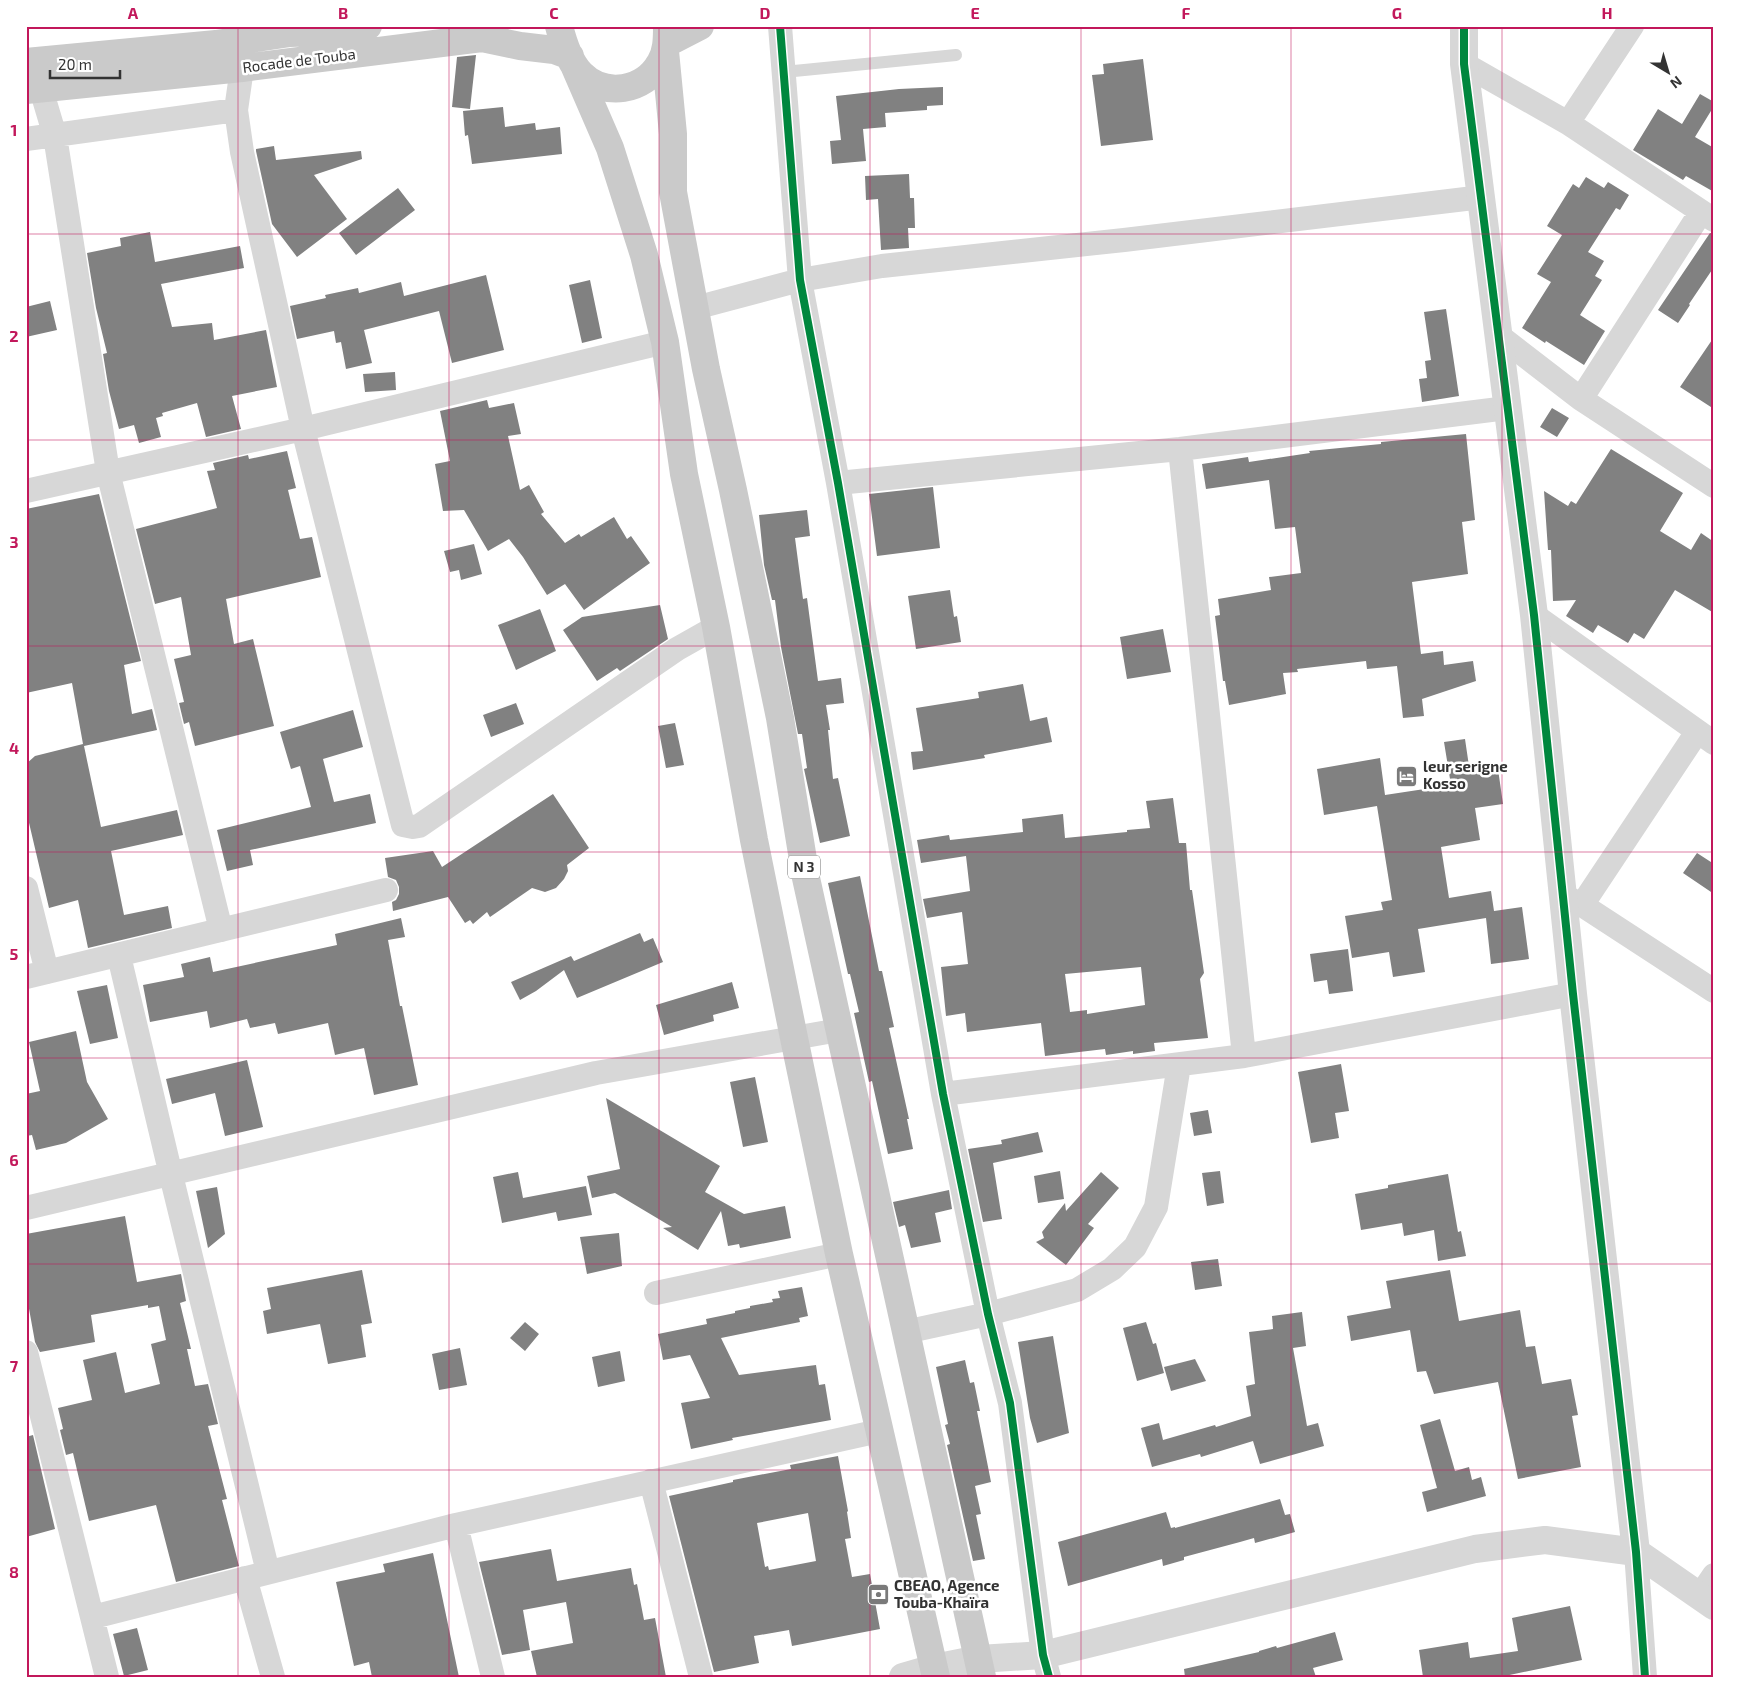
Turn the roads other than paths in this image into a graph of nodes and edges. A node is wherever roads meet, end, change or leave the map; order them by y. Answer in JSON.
{"nodes":[{"id":1,"x":368,"y":26,"type":"edge"},
{"id":2,"x":559,"y":26,"type":"edge"},
{"id":3,"x":700,"y":26,"type":"edge"},
{"id":4,"x":780,"y":26,"type":"edge"},
{"id":5,"x":1464,"y":26,"type":"edge"},
{"id":6,"x":1632,"y":26,"type":"edge"},
{"id":7,"x":290,"y":30,"type":"edge"},
{"id":8,"x":666,"y":40,"type":"edge"},
{"id":9,"x":956,"y":55,"type":"dead end"},
{"id":10,"x":572,"y":61,"type":"junction"},
{"id":11,"x":26,"y":62,"type":"edge"},
{"id":12,"x":1464,"y":64,"type":"junction"},
{"id":13,"x":242,"y":68,"type":"junction"},
{"id":14,"x":784,"y":72,"type":"junction"},
{"id":15,"x":34,"y":89,"type":"edge"},
{"id":16,"x":236,"y":110,"type":"junction"},
{"id":17,"x":1568,"y":123,"type":"junction"},
{"id":18,"x":55,"y":136,"type":"junction"},
{"id":19,"x":26,"y":139,"type":"edge"},
{"id":20,"x":1482,"y":197,"type":"junction"},
{"id":21,"x":1707,"y":216,"type":"edge"},
{"id":22,"x":800,"y":280,"type":"junction"},
{"id":23,"x":695,"y":308,"type":"junction"},
{"id":24,"x":1498,"y":336,"type":"junction"},
{"id":25,"x":664,"y":342,"type":"junction"},
{"id":26,"x":1581,"y":398,"type":"junction"},
{"id":27,"x":1507,"y":408,"type":"junction"},
{"id":28,"x":303,"y":429,"type":"junction"},
{"id":29,"x":1180,"y":449,"type":"junction"},
{"id":30,"x":108,"y":472,"type":"junction"},
{"id":31,"x":838,"y":483,"type":"junction"},
{"id":32,"x":1714,"y":486,"type":"edge"},
{"id":33,"x":26,"y":491,"type":"edge"},
{"id":34,"x":1534,"y":615,"type":"junction"},
{"id":35,"x":716,"y":627,"type":"junction"},
{"id":36,"x":1706,"y":737,"type":"edge"},
{"id":37,"x":26,"y":888,"type":"edge"},
{"id":38,"x":386,"y":890,"type":"dead end"},
{"id":39,"x":1573,"y":900,"type":"junction"},
{"id":40,"x":221,"y":930,"type":"junction"},
{"id":41,"x":119,"y":956,"type":"junction"},
{"id":42,"x":37,"y":975,"type":"edge"},
{"id":43,"x":1714,"y":991,"type":"edge"},
{"id":44,"x":1573,"y":994,"type":"junction"},
{"id":45,"x":839,"y":1030,"type":"junction"},
{"id":46,"x":794,"y":1038,"type":"junction"},
{"id":47,"x":1244,"y":1056,"type":"junction"},
{"id":48,"x":1179,"y":1065,"type":"junction"},
{"id":49,"x":943,"y":1094,"type":"junction"},
{"id":50,"x":171,"y":1175,"type":"junction"},
{"id":51,"x":26,"y":1208,"type":"edge"},
{"id":52,"x":839,"y":1254,"type":"junction"},
{"id":53,"x":656,"y":1292,"type":"dead end"},
{"id":54,"x":988,"y":1314,"type":"junction"},
{"id":55,"x":905,"y":1332,"type":"junction"},
{"id":56,"x":26,"y":1352,"type":"edge"},
{"id":57,"x":879,"y":1431,"type":"junction"},
{"id":58,"x":651,"y":1481,"type":"junction"},
{"id":59,"x":456,"y":1525,"type":"junction"},
{"id":60,"x":1636,"y":1552,"type":"junction"},
{"id":61,"x":268,"y":1572,"type":"junction"},
{"id":62,"x":245,"y":1578,"type":"junction"},
{"id":63,"x":1709,"y":1593,"type":"edge"},
{"id":64,"x":93,"y":1617,"type":"junction"},
{"id":65,"x":1046,"y":1666,"type":"edge"},
{"id":66,"x":980,"y":1668,"type":"edge"},
{"id":67,"x":935,"y":1672,"type":"edge"},
{"id":68,"x":107,"y":1677,"type":"edge"},
{"id":69,"x":273,"y":1677,"type":"edge"},
{"id":70,"x":493,"y":1677,"type":"edge"},
{"id":71,"x":702,"y":1677,"type":"edge"},
{"id":72,"x":903,"y":1677,"type":"edge"},
{"id":73,"x":1645,"y":1677,"type":"edge"}],
"edges":[{"from":1,"to":7,"type":"main road","name":"Rocade de Touba"},
{"from":2,"to":10,"type":"main road"},
{"from":3,"to":8,"type":"main road"},
{"from":4,"to":14,"type":"street"},
{"from":5,"to":12,"type":"street"},
{"from":6,"to":17,"type":"street"},
{"from":7,"to":11,"type":"main road","name":"Rocade de Touba"},
{"from":8,"to":10,"type":"main road"},
{"from":8,"to":23,"type":"main road","number":"N 3"},
{"from":9,"to":14,"type":"lane"},
{"from":10,"to":13,"type":"main road","name":"Rocade de Touba"},
{"from":10,"to":25,"type":"main road"},
{"from":12,"to":17,"type":"street"},
{"from":12,"to":20,"type":"street"},
{"from":13,"to":15,"type":"main road","name":"Rocade de Touba"},
{"from":13,"to":16,"type":"street"},
{"from":14,"to":22,"type":"street"},
{"from":15,"to":18,"type":"street"},
{"from":16,"to":18,"type":"street"},
{"from":16,"to":28,"type":"street"},
{"from":17,"to":21,"type":"street"},
{"from":18,"to":19,"type":"street"},
{"from":18,"to":30,"type":"street"},
{"from":20,"to":22,"type":"street"},
{"from":20,"to":24,"type":"street"},
{"from":21,"to":26,"type":"street"},
{"from":22,"to":23,"type":"street"},
{"from":22,"to":31,"type":"street"},
{"from":23,"to":45,"type":"main road","number":"N 3"},
{"from":24,"to":26,"type":"street"},
{"from":24,"to":27,"type":"street"},
{"from":25,"to":28,"type":"street"},
{"from":25,"to":35,"type":"main road"},
{"from":26,"to":32,"type":"street"},
{"from":27,"to":29,"type":"street"},
{"from":27,"to":34,"type":"street"},
{"from":28,"to":30,"type":"street"},
{"from":28,"to":35,"type":"street"},
{"from":29,"to":31,"type":"street"},
{"from":29,"to":47,"type":"street"},
{"from":30,"to":33,"type":"street"},
{"from":30,"to":40,"type":"street"},
{"from":31,"to":49,"type":"street"},
{"from":34,"to":36,"type":"street"},
{"from":34,"to":39,"type":"street"},
{"from":35,"to":46,"type":"main road"},
{"from":36,"to":39,"type":"street"},
{"from":37,"to":42,"type":"street"},
{"from":38,"to":40,"type":"street"},
{"from":39,"to":43,"type":"street"},
{"from":39,"to":44,"type":"street"},
{"from":40,"to":41,"type":"street"},
{"from":41,"to":42,"type":"street"},
{"from":41,"to":50,"type":"street"},
{"from":44,"to":47,"type":"street"},
{"from":44,"to":60,"type":"street"},
{"from":45,"to":46,"type":"street"},
{"from":45,"to":55,"type":"main road","number":"N 3"},
{"from":46,"to":50,"type":"street"},
{"from":46,"to":52,"type":"main road"},
{"from":47,"to":48,"type":"street"},
{"from":48,"to":49,"type":"street"},
{"from":48,"to":54,"type":"street"},
{"from":49,"to":54,"type":"street"},
{"from":50,"to":51,"type":"street"},
{"from":50,"to":61,"type":"street"},
{"from":52,"to":53,"type":"street"},
{"from":52,"to":57,"type":"main road"},
{"from":54,"to":55,"type":"street"},
{"from":54,"to":65,"type":"street"},
{"from":55,"to":66,"type":"main road","number":"N 3"},
{"from":56,"to":64,"type":"street"},
{"from":57,"to":58,"type":"street"},
{"from":57,"to":67,"type":"main road"},
{"from":58,"to":59,"type":"street"},
{"from":58,"to":71,"type":"street"},
{"from":59,"to":61,"type":"street"},
{"from":59,"to":70,"type":"street"},
{"from":60,"to":63,"type":"street"},
{"from":60,"to":65,"type":"street"},
{"from":60,"to":73,"type":"street"},
{"from":61,"to":62,"type":"street"},
{"from":62,"to":64,"type":"street"},
{"from":62,"to":69,"type":"street"},
{"from":64,"to":68,"type":"street"},
{"from":65,"to":66,"type":"street"},
{"from":66,"to":67,"type":"street"},
{"from":67,"to":72,"type":"street"}]}
